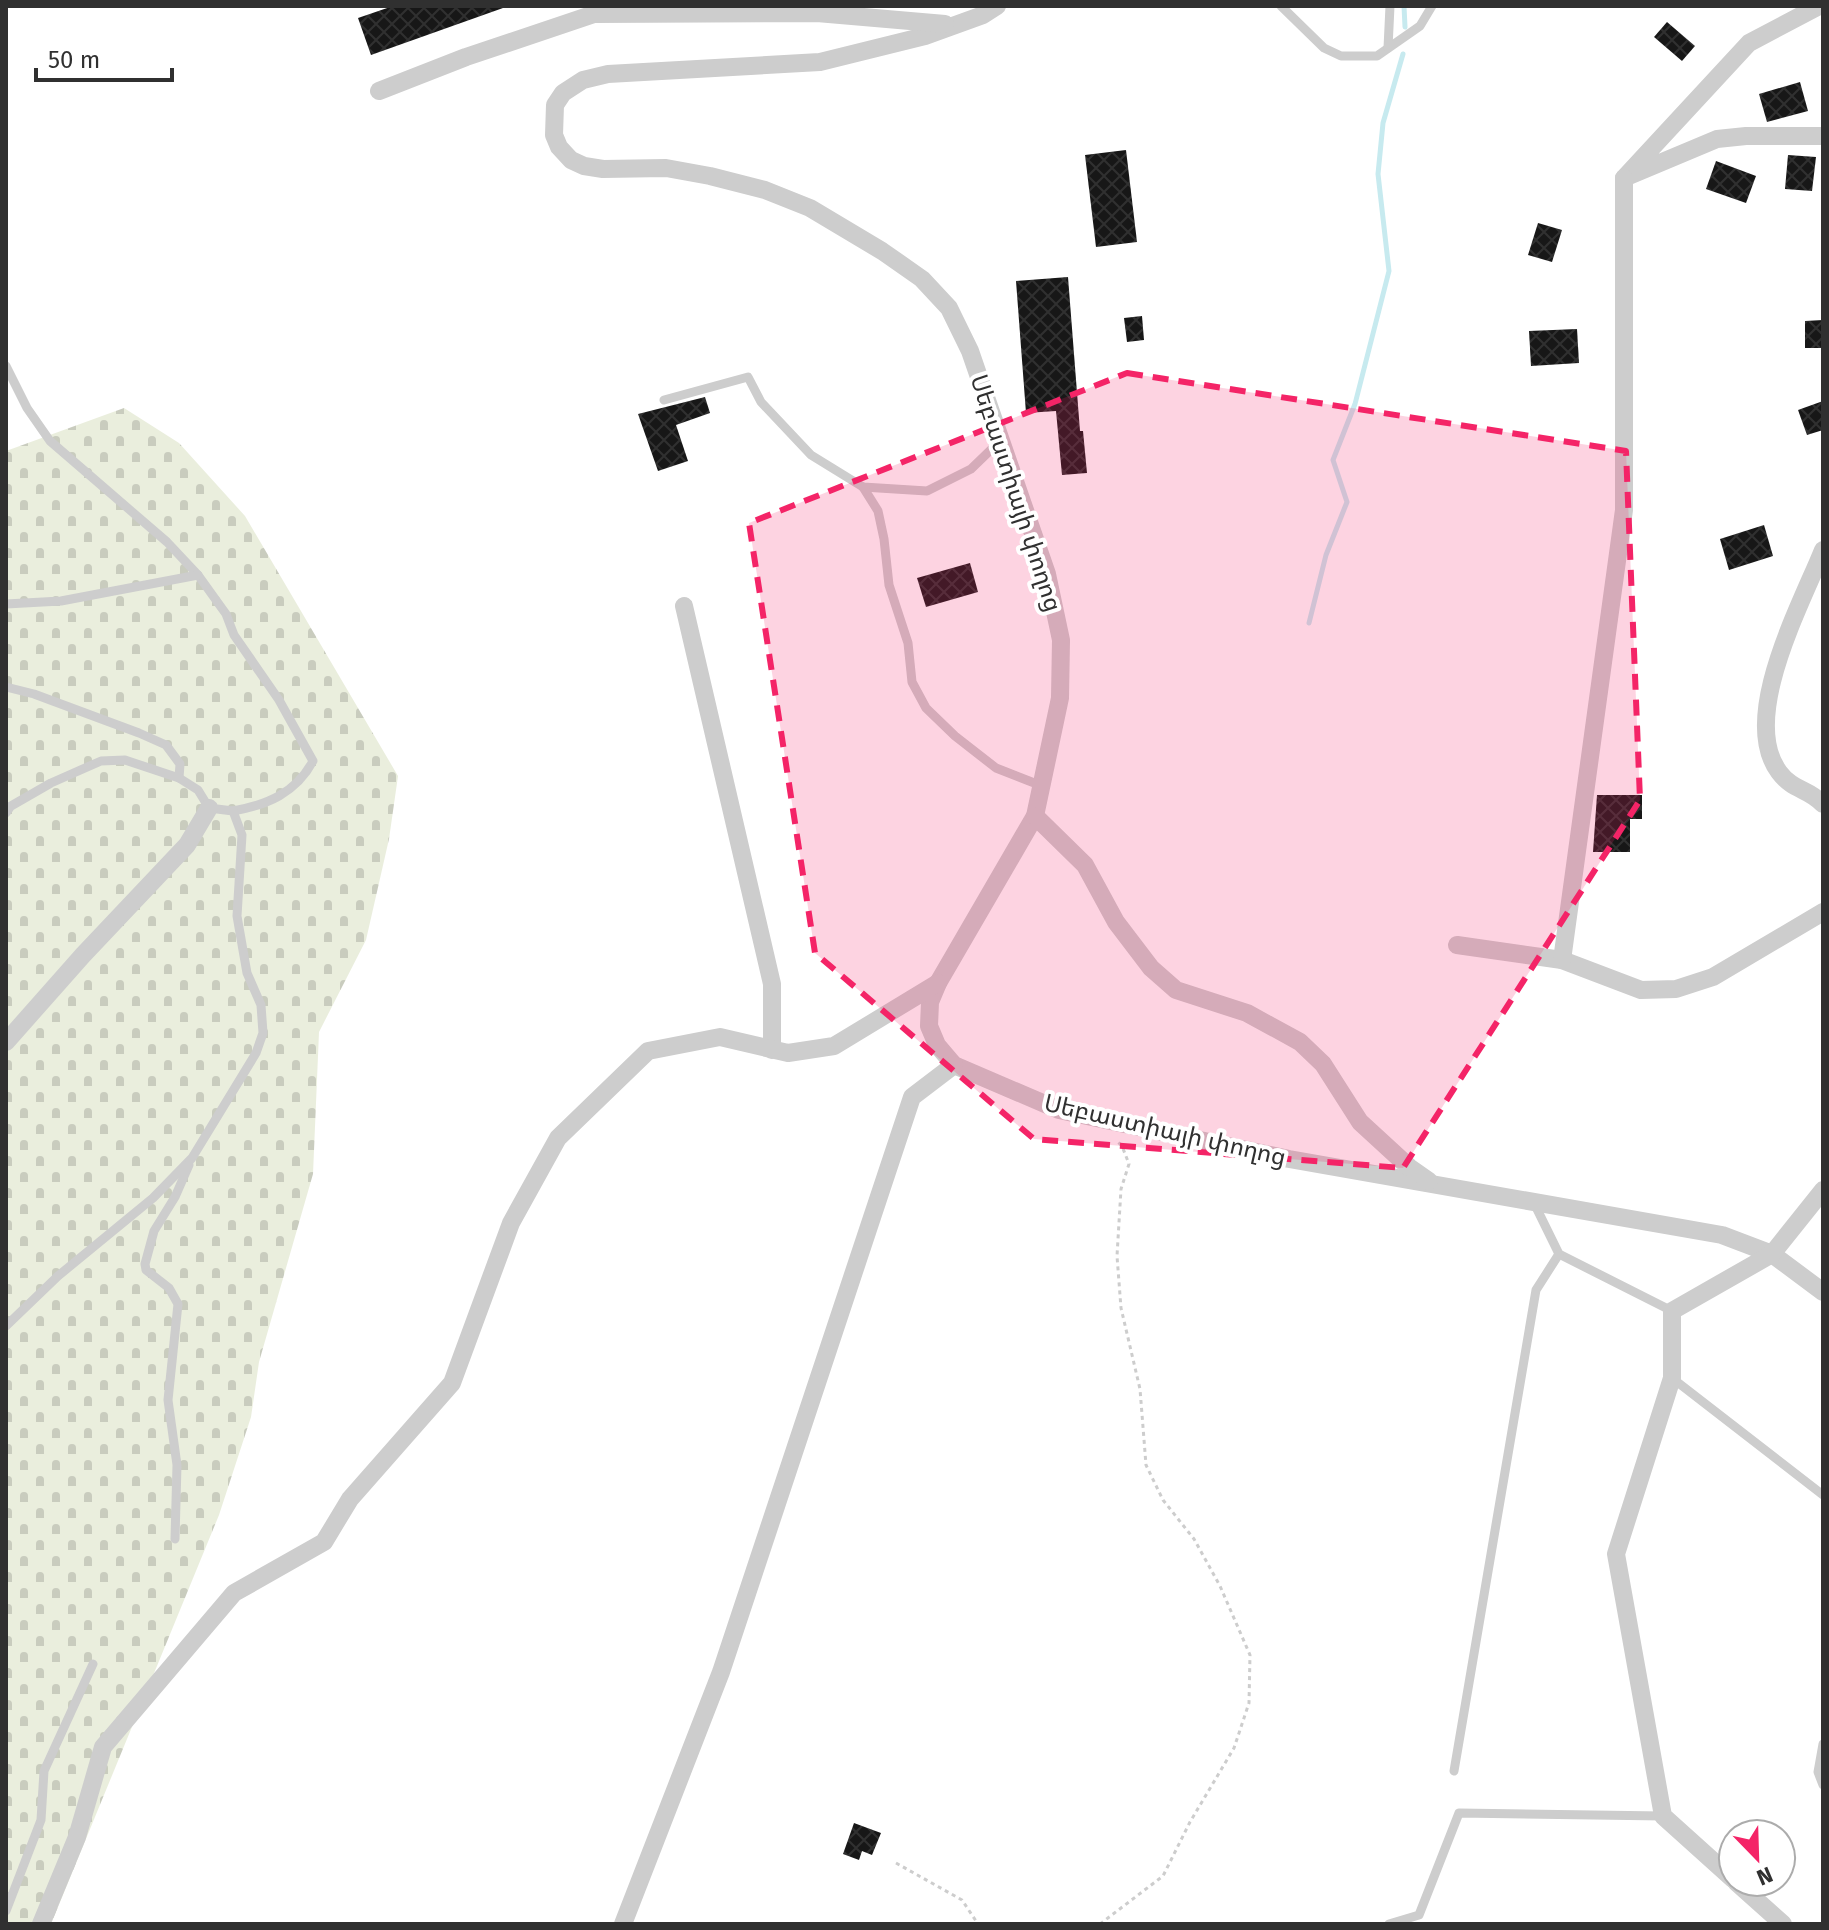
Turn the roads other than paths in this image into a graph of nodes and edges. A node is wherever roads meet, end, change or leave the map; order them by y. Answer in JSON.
{"nodes":[{"id":1,"x":997,"y":6,"type":"edge"},
{"id":2,"x":1281,"y":6,"type":"edge"},
{"id":3,"x":1390,"y":6,"type":"edge"},
{"id":4,"x":1432,"y":6,"type":"edge"},
{"id":5,"x":1819,"y":6,"type":"edge"},
{"id":6,"x":956,"y":25,"type":"junction"},
{"id":7,"x":1388,"y":48,"type":"junction"},
{"id":8,"x":379,"y":91,"type":"dead end"},
{"id":9,"x":1823,"y":136,"type":"edge"},
{"id":10,"x":1624,"y":178,"type":"junction"},
{"id":11,"x":6,"y":366,"type":"edge"},
{"id":12,"x":664,"y":400,"type":"dead end"},
{"id":13,"x":1002,"y":439,"type":"junction"},
{"id":14,"x":863,"y":487,"type":"junction"},
{"id":15,"x":1823,"y":550,"type":"edge"},
{"id":16,"x":198,"y":575,"type":"junction"},
{"id":17,"x":6,"y":604,"type":"edge"},
{"id":18,"x":684,"y":606,"type":"dead end"},
{"id":19,"x":6,"y":687,"type":"edge"},
{"id":20,"x":179,"y":778,"type":"junction"},
{"id":21,"x":1042,"y":786,"type":"junction"},
{"id":22,"x":1823,"y":804,"type":"edge"},
{"id":23,"x":209,"y":808,"type":"junction"},
{"id":24,"x":233,"y":811,"type":"junction"},
{"id":25,"x":6,"y":813,"type":"edge"},
{"id":26,"x":1035,"y":816,"type":"junction"},
{"id":27,"x":1823,"y":912,"type":"edge"},
{"id":28,"x":1457,"y":945,"type":"dead end"},
{"id":29,"x":1562,"y":960,"type":"junction"},
{"id":30,"x":938,"y":983,"type":"junction"},
{"id":31,"x":6,"y":1042,"type":"edge"},
{"id":32,"x":772,"y":1050,"type":"junction"},
{"id":33,"x":954,"y":1065,"type":"junction"},
{"id":34,"x":192,"y":1158,"type":"junction"},
{"id":35,"x":1435,"y":1185,"type":"junction"},
{"id":36,"x":1823,"y":1190,"type":"edge"},
{"id":37,"x":1534,"y":1203,"type":"junction"},
{"id":38,"x":1559,"y":1254,"type":"junction"},
{"id":39,"x":1772,"y":1254,"type":"junction"},
{"id":40,"x":1823,"y":1292,"type":"edge"},
{"id":41,"x":1672,"y":1311,"type":"junction"},
{"id":42,"x":6,"y":1326,"type":"edge"},
{"id":43,"x":1672,"y":1378,"type":"junction"},
{"id":44,"x":1823,"y":1495,"type":"edge"},
{"id":45,"x":175,"y":1539,"type":"dead end"},
{"id":46,"x":93,"y":1664,"type":"dead end"},
{"id":47,"x":1823,"y":1744,"type":"edge"},
{"id":48,"x":1454,"y":1771,"type":"dead end"},
{"id":49,"x":1823,"y":1785,"type":"edge"},
{"id":50,"x":1663,"y":1816,"type":"junction"},
{"id":51,"x":1717,"y":1864,"type":"edge"},
{"id":52,"x":1755,"y":1898,"type":"edge"},
{"id":53,"x":6,"y":1911,"type":"edge"},
{"id":54,"x":41,"y":1924,"type":"edge"},
{"id":55,"x":623,"y":1924,"type":"edge"},
{"id":56,"x":1389,"y":1924,"type":"edge"},
{"id":57,"x":1783,"y":1924,"type":"edge"}],
"edges":[{"from":1,"to":6,"type":"street","name":"Սեբաստիայի փողոց"},
{"from":2,"to":7,"type":"lane"},
{"from":3,"to":7,"type":"lane"},
{"from":4,"to":7,"type":"lane"},
{"from":5,"to":10,"type":"street"},
{"from":6,"to":8,"type":"street"},
{"from":6,"to":13,"type":"street","name":"Սեբաստիայի փողոց"},
{"from":9,"to":10,"type":"street"},
{"from":10,"to":29,"type":"street"},
{"from":11,"to":16,"type":"lane"},
{"from":12,"to":14,"type":"lane"},
{"from":13,"to":14,"type":"lane"},
{"from":13,"to":21,"type":"street","name":"Սեբաստիայի փողոց"},
{"from":14,"to":21,"type":"lane"},
{"from":15,"to":22,"type":"street"},
{"from":16,"to":17,"type":"lane"},
{"from":16,"to":24,"type":"lane"},
{"from":18,"to":32,"type":"street"},
{"from":19,"to":20,"type":"lane"},
{"from":20,"to":23,"type":"lane"},
{"from":20,"to":25,"type":"lane"},
{"from":21,"to":26,"type":"street","name":"Սեբաստիայի փողոց"},
{"from":23,"to":24,"type":"lane"},
{"from":23,"to":31,"type":"street"},
{"from":24,"to":34,"type":"lane"},
{"from":26,"to":30,"type":"street","name":"Սեբաստիայի փողոց"},
{"from":26,"to":35,"type":"street"},
{"from":27,"to":29,"type":"street"},
{"from":28,"to":29,"type":"street"},
{"from":30,"to":32,"type":"street"},
{"from":30,"to":33,"type":"street","name":"Սեբաստիայի փողոց"},
{"from":32,"to":54,"type":"street"},
{"from":33,"to":35,"type":"street","name":"Սեբաստիայի փողոց"},
{"from":33,"to":55,"type":"street"},
{"from":34,"to":42,"type":"lane"},
{"from":34,"to":45,"type":"lane"},
{"from":35,"to":37,"type":"street","name":"Սեբաստիայի փողոց"},
{"from":36,"to":39,"type":"street"},
{"from":37,"to":38,"type":"lane"},
{"from":37,"to":39,"type":"street","name":"Սեբաստիայի փողոց"},
{"from":38,"to":41,"type":"lane"},
{"from":38,"to":48,"type":"lane"},
{"from":39,"to":40,"type":"street","name":"Սեբաստիայի փողոց"},
{"from":39,"to":41,"type":"street"},
{"from":41,"to":43,"type":"street"},
{"from":43,"to":44,"type":"lane"},
{"from":43,"to":50,"type":"street"},
{"from":46,"to":53,"type":"lane"},
{"from":47,"to":49,"type":"lane"},
{"from":50,"to":51,"type":"street"},
{"from":50,"to":56,"type":"lane"},
{"from":52,"to":57,"type":"street"}]}
